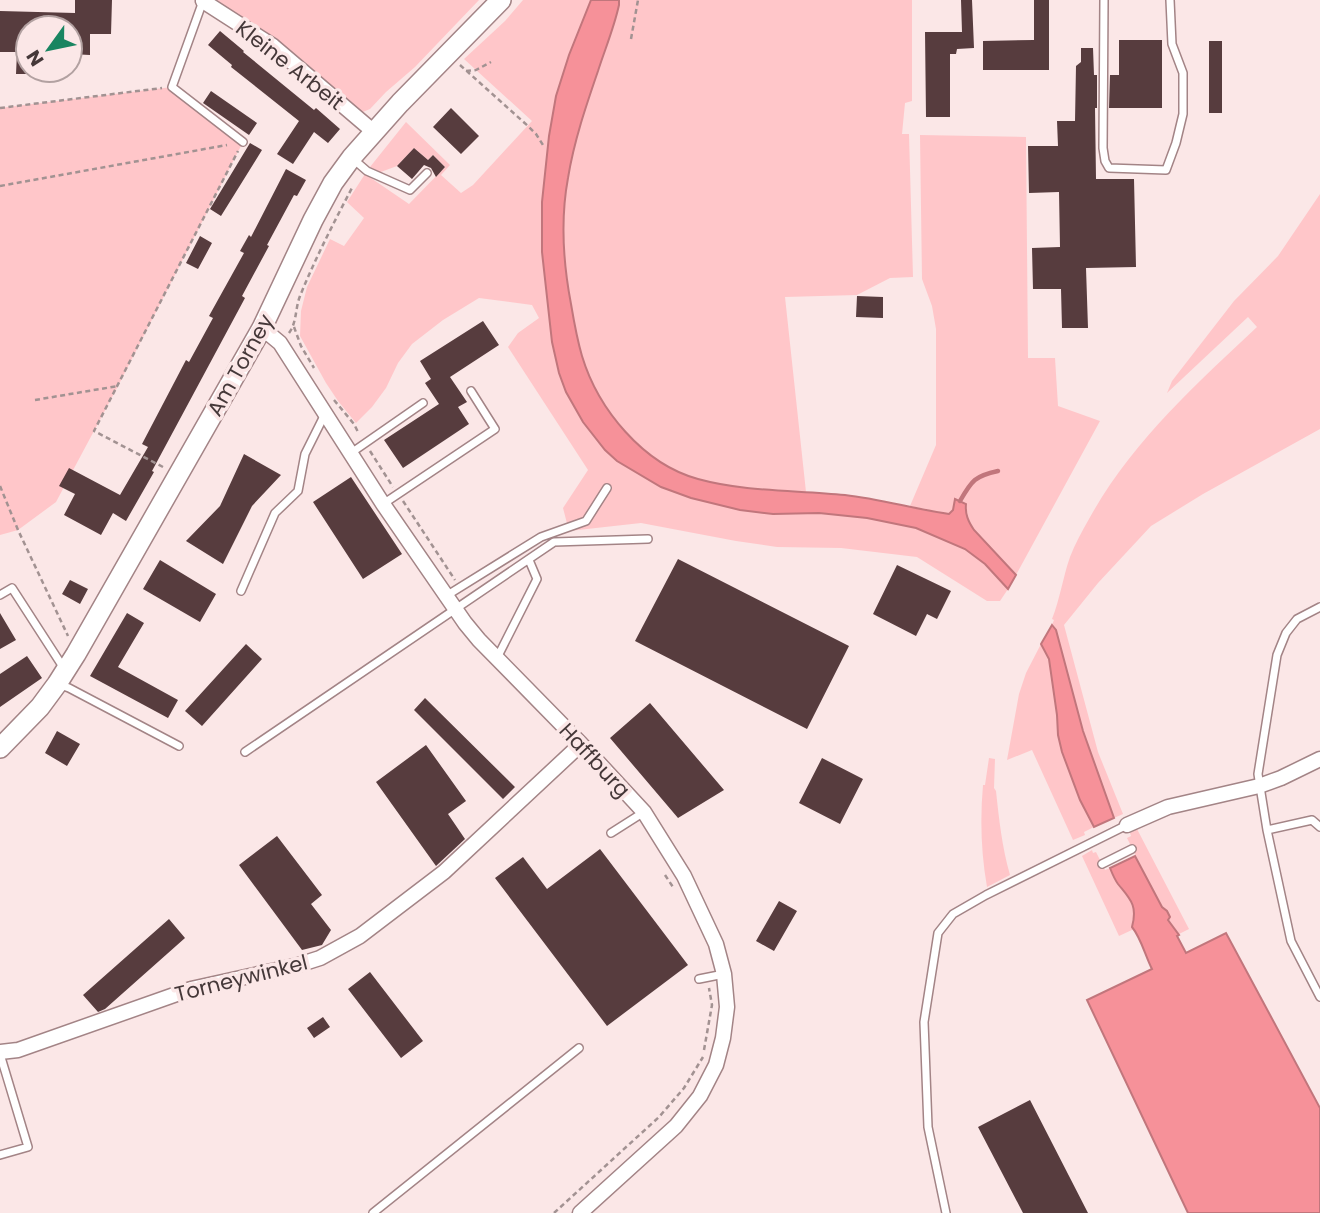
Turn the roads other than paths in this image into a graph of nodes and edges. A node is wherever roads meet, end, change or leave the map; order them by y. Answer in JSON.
{"nodes":[{"id":1,"x":203,"y":0,"type":"edge"},
{"id":2,"x":501,"y":0,"type":"edge"},
{"id":3,"x":1104,"y":0,"type":"edge"},
{"id":4,"x":1170,"y":0,"type":"edge"},
{"id":5,"x":374,"y":132,"type":"junction"},
{"id":6,"x":243,"y":142,"type":"road end"},
{"id":7,"x":359,"y":163,"type":"junction"},
{"id":8,"x":427,"y":173,"type":"dead end"},
{"id":9,"x":262,"y":328,"type":"junction"},
{"id":10,"x":471,"y":391,"type":"dead end"},
{"id":11,"x":424,"y":403,"type":"dead end"},
{"id":12,"x":325,"y":413,"type":"junction"},
{"id":13,"x":351,"y":453,"type":"junction"},
{"id":14,"x":607,"y":488,"type":"dead end"},
{"id":15,"x":383,"y":504,"type":"junction"},
{"id":16,"x":648,"y":539,"type":"dead end"},
{"id":17,"x":528,"y":560,"type":"junction"},
{"id":18,"x":241,"y":590,"type":"dead end"},
{"id":19,"x":0,"y":595,"type":"edge"},
{"id":20,"x":445,"y":596,"type":"junction"},
{"id":21,"x":1320,"y":607,"type":"edge"},
{"id":22,"x":455,"y":610,"type":"junction"},
{"id":23,"x":496,"y":659,"type":"junction"},
{"id":24,"x":61,"y":678,"type":"junction"},
{"id":25,"x":581,"y":744,"type":"junction"},
{"id":26,"x":178,"y":746,"type":"dead end"},
{"id":27,"x":0,"y":748,"type":"edge"},
{"id":28,"x":245,"y":752,"type":"dead end"},
{"id":29,"x":1320,"y":759,"type":"edge"},
{"id":30,"x":1259,"y":786,"type":"junction"},
{"id":31,"x":644,"y":812,"type":"junction"},
{"id":32,"x":1126,"y":825,"type":"joint"},
{"id":33,"x":1320,"y":827,"type":"edge"},
{"id":34,"x":1267,"y":830,"type":"junction"},
{"id":35,"x":611,"y":833,"type":"dead end"},
{"id":36,"x":1132,"y":849,"type":"dead end"},
{"id":37,"x":1102,"y":864,"type":"dead end"},
{"id":38,"x":724,"y":974,"type":"junction"},
{"id":39,"x":703,"y":978,"type":"road end"},
{"id":40,"x":1320,"y":997,"type":"edge"},
{"id":41,"x":579,"y":1048,"type":"dead end"},
{"id":42,"x":0,"y":1053,"type":"edge"},
{"id":43,"x":0,"y":1155,"type":"edge"},
{"id":44,"x":373,"y":1213,"type":"edge"},
{"id":45,"x":580,"y":1213,"type":"edge"},
{"id":46,"x":946,"y":1213,"type":"edge"}],
"edges":[{"from":1,"to":5,"type":"street","name":"Kleine Arbeit"},
{"from":1,"to":6,"type":"lane"},
{"from":2,"to":5,"type":"street","name":"Am Torney"},
{"from":3,"to":4,"type":"lane"},
{"from":5,"to":7,"type":"street","name":"Am Torney"},
{"from":7,"to":8,"type":"lane"},
{"from":7,"to":9,"type":"street","name":"Am Torney"},
{"from":9,"to":12,"type":"street","name":"Haffburg"},
{"from":9,"to":24,"type":"street","name":"Am Torney"},
{"from":10,"to":15,"type":"lane"},
{"from":11,"to":13,"type":"lane"},
{"from":12,"to":13,"type":"street","name":"Haffburg"},
{"from":12,"to":18,"type":"lane"},
{"from":13,"to":15,"type":"street","name":"Haffburg"},
{"from":14,"to":20,"type":"lane"},
{"from":15,"to":20,"type":"street","name":"Haffburg"},
{"from":16,"to":17,"type":"lane"},
{"from":17,"to":22,"type":"lane"},
{"from":17,"to":23,"type":"lane"},
{"from":19,"to":24,"type":"lane"},
{"from":20,"to":22,"type":"street","name":"Haffburg"},
{"from":21,"to":30,"type":"lane"},
{"from":22,"to":23,"type":"street","name":"Haffburg"},
{"from":22,"to":28,"type":"lane"},
{"from":23,"to":25,"type":"street","name":"Haffburg"},
{"from":24,"to":26,"type":"lane"},
{"from":24,"to":27,"type":"street","name":"Am Torney"},
{"from":25,"to":31,"type":"street","name":"Haffburg"},
{"from":25,"to":42,"type":"street","name":"Torneywinkel"},
{"from":29,"to":30,"type":"street"},
{"from":30,"to":32,"type":"street"},
{"from":30,"to":34,"type":"lane"},
{"from":31,"to":35,"type":"lane"},
{"from":31,"to":38,"type":"street","name":"Haffburg"},
{"from":32,"to":46,"type":"lane"},
{"from":33,"to":34,"type":"lane"},
{"from":34,"to":40,"type":"lane"},
{"from":36,"to":37,"type":"lane"},
{"from":38,"to":39,"type":"lane"},
{"from":38,"to":45,"type":"street","name":"Haffburg"},
{"from":41,"to":44,"type":"lane"},
{"from":42,"to":43,"type":"lane"}]}
